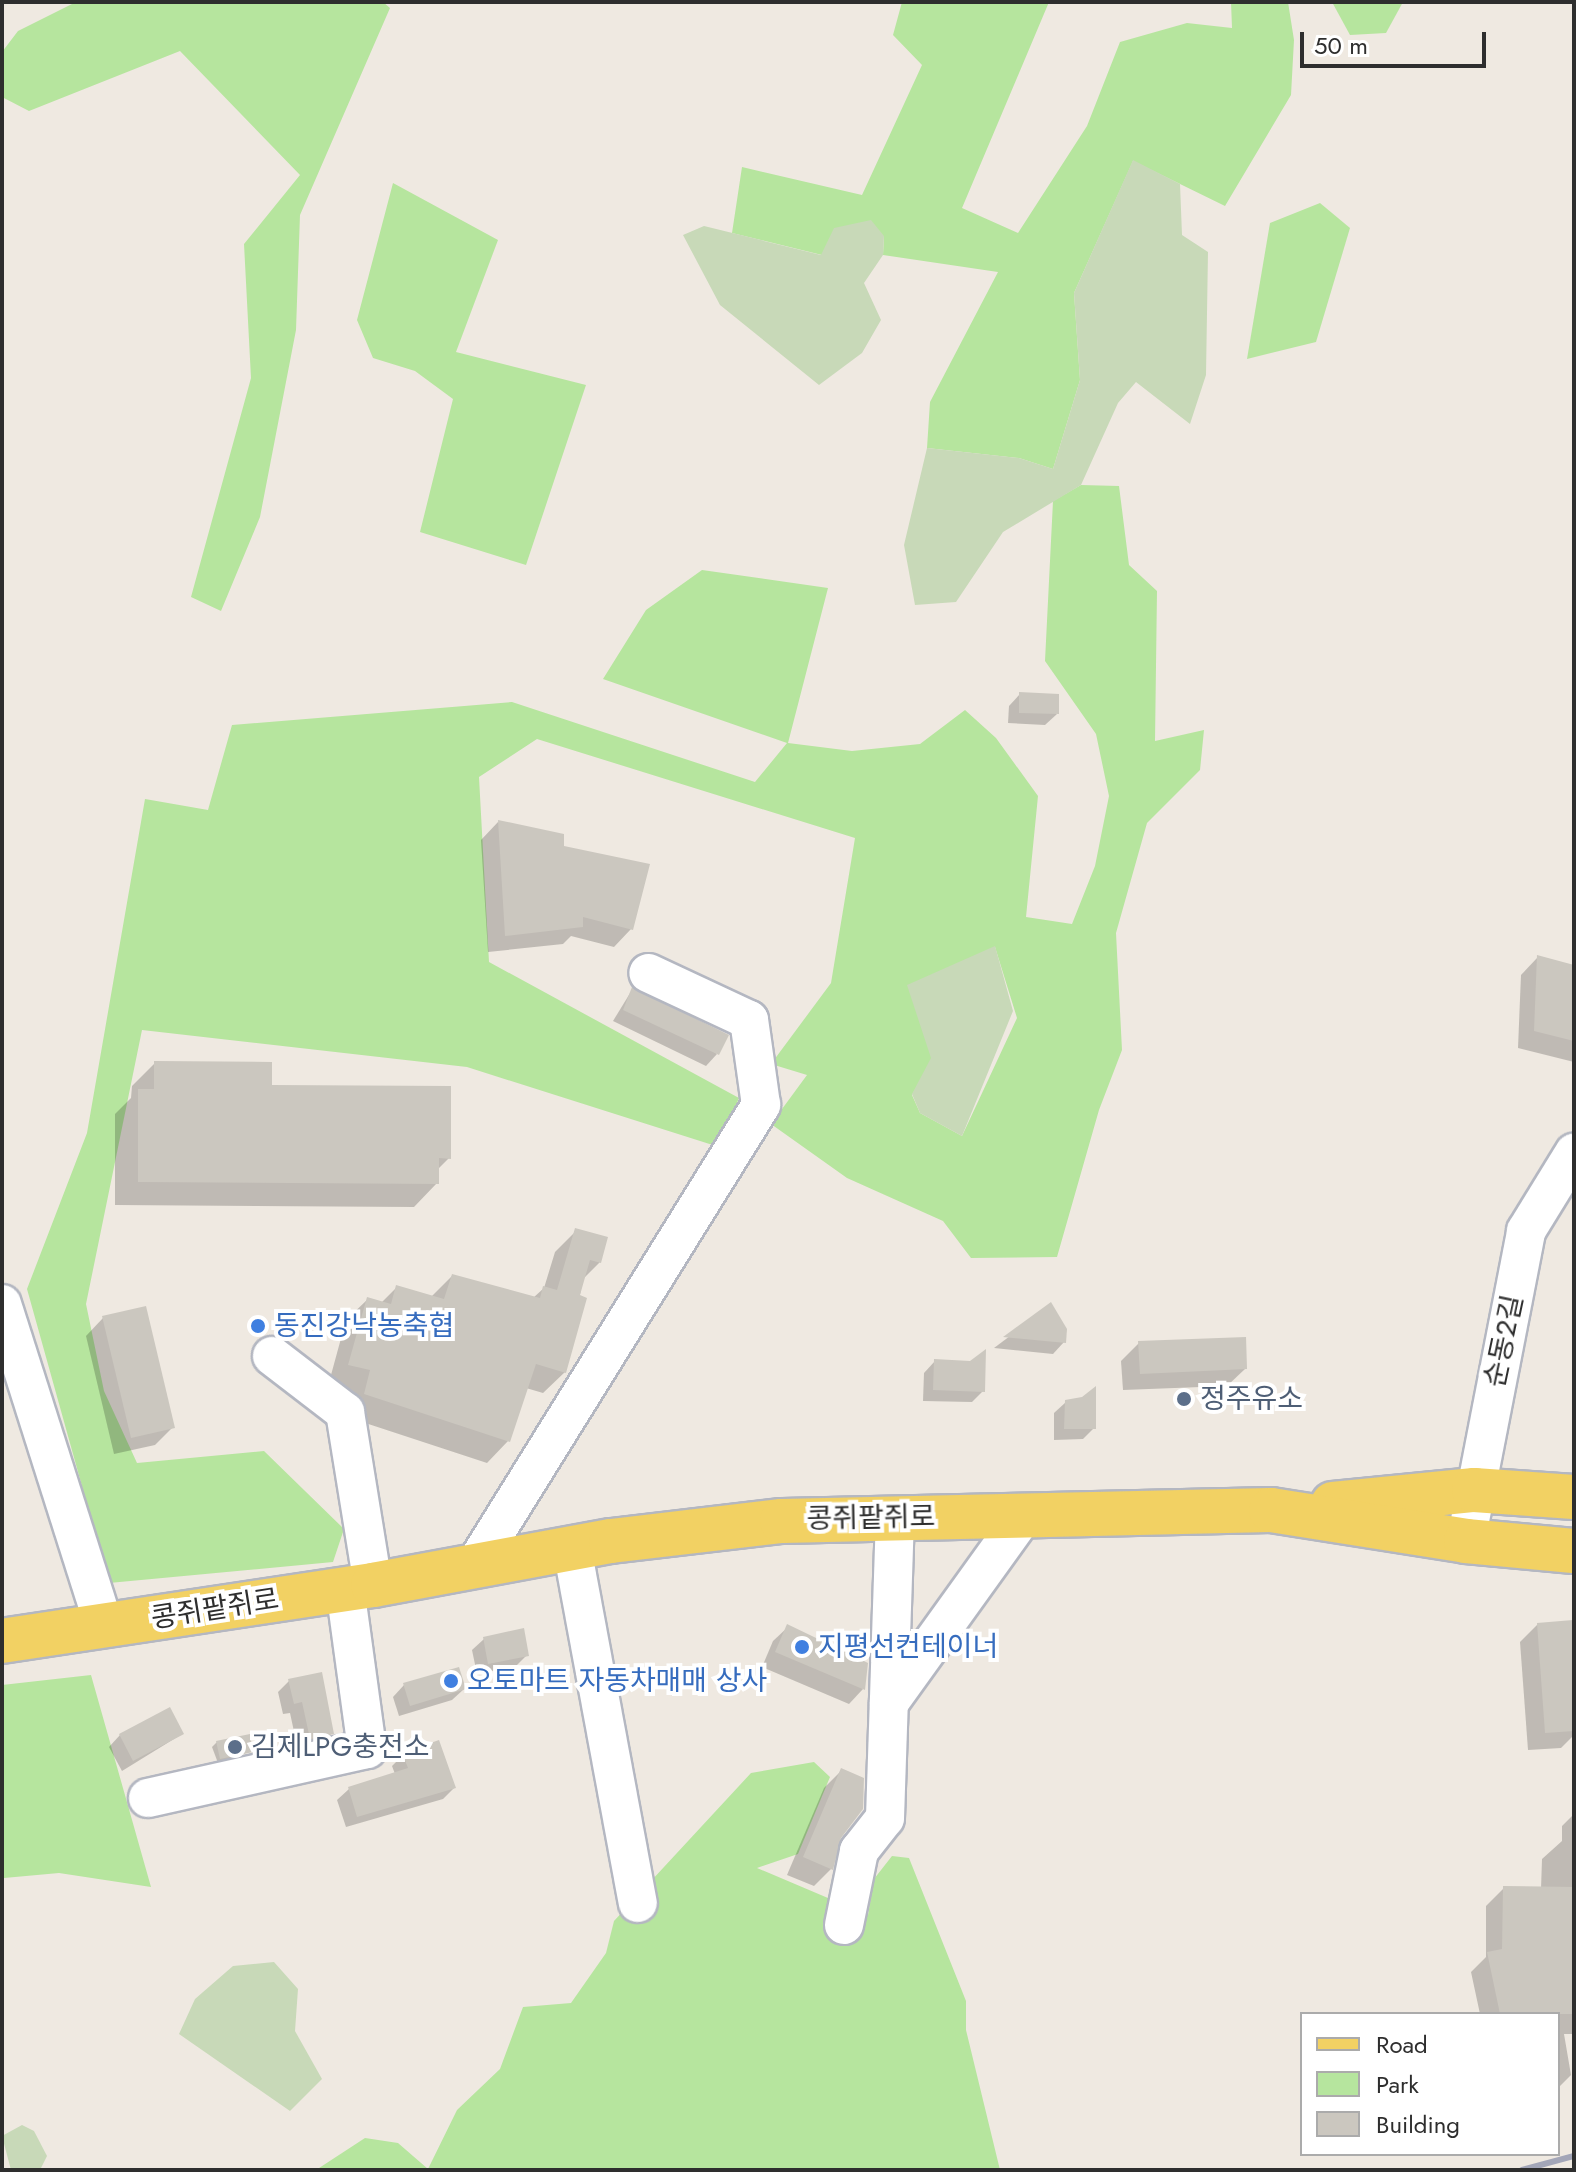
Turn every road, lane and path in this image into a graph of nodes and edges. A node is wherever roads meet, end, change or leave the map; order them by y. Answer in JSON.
{"nodes":[{"id":1,"x":648,"y":973,"type":"dead end"},
{"id":2,"x":1574,"y":1153,"type":"edge"},
{"id":3,"x":2,"y":1304,"type":"edge"},
{"id":4,"x":272,"y":1356,"type":"dead end"},
{"id":5,"x":1474,"y":1490,"type":"junction"},
{"id":6,"x":1574,"y":1497,"type":"edge"},
{"id":7,"x":1271,"y":1510,"type":"junction"},
{"id":8,"x":1025,"y":1514,"type":"junction"},
{"id":9,"x":895,"y":1518,"type":"junction"},
{"id":10,"x":1466,"y":1541,"type":"junction"},
{"id":11,"x":572,"y":1548,"type":"junction"},
{"id":12,"x":1574,"y":1551,"type":"edge"},
{"id":13,"x":475,"y":1565,"type":"junction"},
{"id":14,"x":359,"y":1587,"type":"junction"},
{"id":15,"x":104,"y":1626,"type":"junction"},
{"id":16,"x":2,"y":1641,"type":"edge"},
{"id":17,"x":889,"y":1703,"type":"junction"},
{"id":18,"x":148,"y":1798,"type":"dead end"},
{"id":19,"x":638,"y":1903,"type":"dead end"},
{"id":20,"x":844,"y":1925,"type":"dead end"}],
"edges":[{"from":1,"to":13,"type":"street"},
{"from":2,"to":5,"type":"street","name":"순동2길"},
{"from":3,"to":15,"type":"street"},
{"from":4,"to":14,"type":"street"},
{"from":5,"to":6,"type":"main road","name":"콩쥐팥쥐로"},
{"from":5,"to":7,"type":"main road","name":"콩쥐팥쥐로"},
{"from":5,"to":10,"type":"street","name":"순동2길"},
{"from":7,"to":8,"type":"main road","name":"콩쥐팥쥐로"},
{"from":7,"to":10,"type":"main road","name":"콩쥐팥쥐로"},
{"from":8,"to":9,"type":"main road","name":"콩쥐팥쥐로"},
{"from":8,"to":17,"type":"street"},
{"from":9,"to":11,"type":"main road","name":"콩쥐팥쥐로"},
{"from":9,"to":17,"type":"street"},
{"from":10,"to":12,"type":"main road","name":"콩쥐팥쥐로"},
{"from":11,"to":13,"type":"main road","name":"콩쥐팥쥐로"},
{"from":11,"to":19,"type":"street"},
{"from":13,"to":14,"type":"main road","name":"콩쥐팥쥐로"},
{"from":14,"to":15,"type":"main road","name":"콩쥐팥쥐로"},
{"from":14,"to":18,"type":"street"},
{"from":15,"to":16,"type":"main road","name":"콩쥐팥쥐로"},
{"from":17,"to":20,"type":"street"}]}
